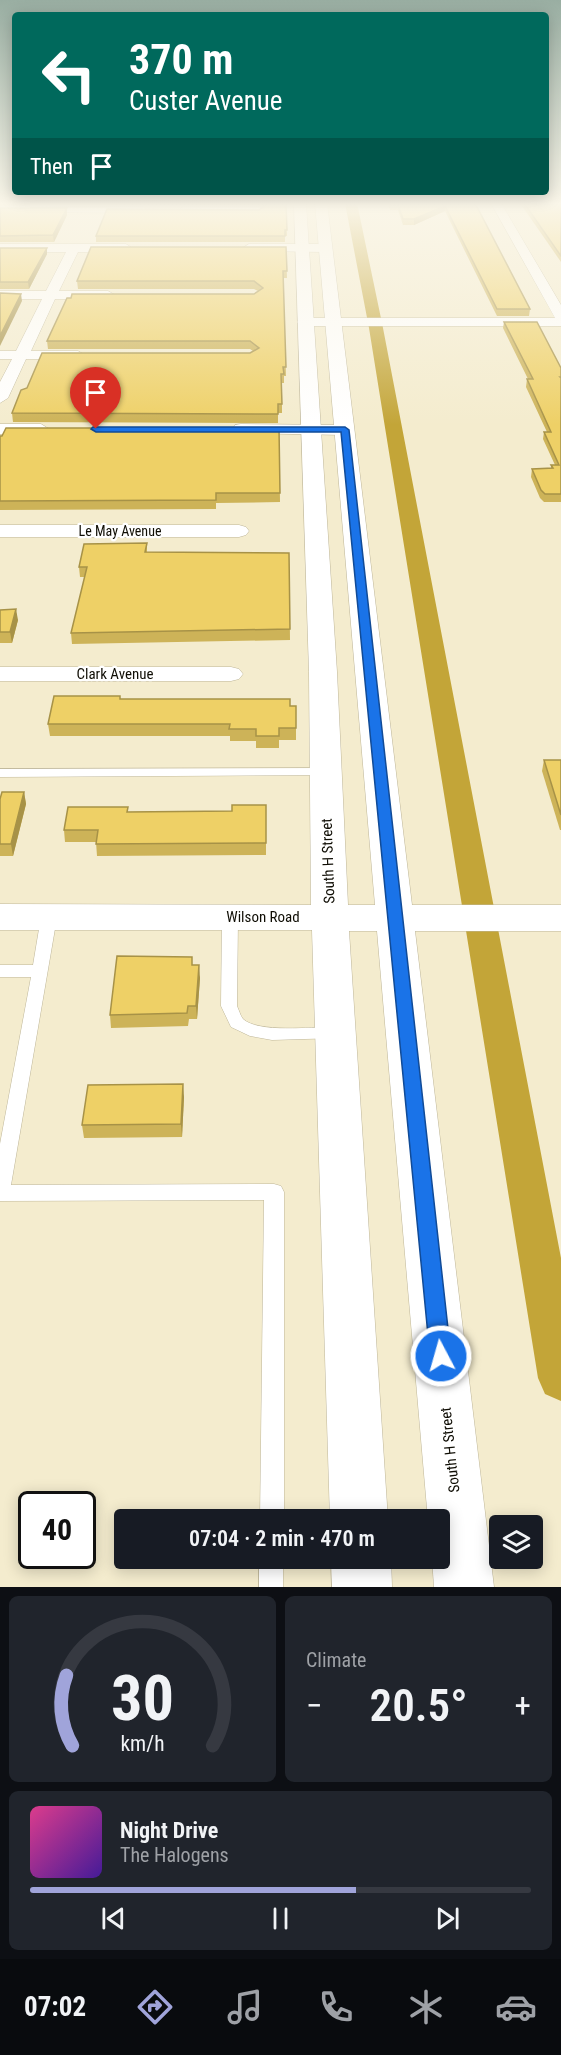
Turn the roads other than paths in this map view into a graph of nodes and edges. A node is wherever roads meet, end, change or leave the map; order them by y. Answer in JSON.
{"nodes":[{"id":1,"x":60,"y":277,"type":"edge"},
{"id":2,"x":309,"y":277,"type":"edge"},
{"id":3,"x":321,"y":277,"type":"edge"},
{"id":4,"x":537,"y":277,"type":"edge"},
{"id":5,"x":0,"y":295,"type":"edge"},
{"id":6,"x":51,"y":295,"type":"junction"},
{"id":7,"x":122,"y":295,"type":"edge"},
{"id":8,"x":561,"y":319,"type":"edge"},
{"id":9,"x":304,"y":322,"type":"junction"},
{"id":10,"x":333,"y":322,"type":"junction"},
{"id":11,"x":0,"y":355,"type":"edge"},
{"id":12,"x":22,"y":355,"type":"junction"},
{"id":13,"x":90,"y":355,"type":"edge"},
{"id":14,"x":0,"y":398,"type":"edge"},
{"id":15,"x":0,"y":429,"type":"edge"},
{"id":16,"x":60,"y":429,"type":"edge"},
{"id":17,"x":227,"y":429,"type":"edge"},
{"id":18,"x":311,"y":429,"type":"junction"},
{"id":19,"x":345,"y":430,"type":"junction"},
{"id":20,"x":0,"y":531,"type":"edge"},
{"id":21,"x":239,"y":531,"type":"dead end"},
{"id":22,"x":0,"y":674,"type":"edge"},
{"id":23,"x":231,"y":674,"type":"dead end"},
{"id":24,"x":326,"y":772,"type":"junction"},
{"id":25,"x":0,"y":773,"type":"edge"},
{"id":26,"x":0,"y":917,"type":"edge"},
{"id":27,"x":49,"y":917,"type":"junction"},
{"id":28,"x":230,"y":917,"type":"junction"},
{"id":29,"x":330,"y":917,"type":"junction"},
{"id":30,"x":395,"y":917,"type":"junction"},
{"id":31,"x":561,"y":918,"type":"edge"},
{"id":32,"x":0,"y":970,"type":"edge"},
{"id":33,"x":40,"y":971,"type":"junction"},
{"id":34,"x":336,"y":1033,"type":"junction"},
{"id":35,"x":0,"y":1192,"type":"edge"},
{"id":36,"x":272,"y":1509,"type":"edge"},
{"id":37,"x":358,"y":1509,"type":"edge"},
{"id":38,"x":272,"y":1569,"type":"edge"},
{"id":39,"x":361,"y":1569,"type":"edge"},
{"id":40,"x":271,"y":1587,"type":"edge"},
{"id":41,"x":362,"y":1587,"type":"edge"},
{"id":42,"x":464,"y":1587,"type":"edge"}],
"edges":[{"from":1,"to":6,"type":"street"},
{"from":2,"to":9,"type":"street","name":"South H Street"},
{"from":3,"to":10,"type":"street","name":"South H Street"},
{"from":4,"to":8,"type":"street"},
{"from":5,"to":6,"type":"street"},
{"from":6,"to":7,"type":"street"},
{"from":6,"to":12,"type":"street"},
{"from":8,"to":10,"type":"street"},
{"from":9,"to":10,"type":"street"},
{"from":9,"to":18,"type":"street","name":"South H Street"},
{"from":10,"to":19,"type":"street","name":"South H Street"},
{"from":11,"to":12,"type":"street"},
{"from":12,"to":13,"type":"street"},
{"from":12,"to":14,"type":"street"},
{"from":15,"to":16,"type":"street"},
{"from":17,"to":18,"type":"street"},
{"from":18,"to":19,"type":"street"},
{"from":18,"to":24,"type":"street","name":"South H Street"},
{"from":19,"to":30,"type":"street","name":"South H Street"},
{"from":20,"to":21,"type":"street","name":"Le May Avenue"},
{"from":22,"to":23,"type":"street","name":"Clark Avenue"},
{"from":24,"to":25,"type":"lane"},
{"from":24,"to":29,"type":"street","name":"South H Street"},
{"from":26,"to":27,"type":"street","name":"Wilson Road"},
{"from":27,"to":28,"type":"street","name":"Wilson Road"},
{"from":27,"to":33,"type":"lane"},
{"from":28,"to":29,"type":"street","name":"Wilson Road"},
{"from":28,"to":34,"type":"lane"},
{"from":29,"to":30,"type":"street","name":"Wilson Road"},
{"from":29,"to":34,"type":"street","name":"South H Street"},
{"from":30,"to":31,"type":"street","name":"Wilson Road"},
{"from":30,"to":42,"type":"street","name":"South H Street"},
{"from":32,"to":33,"type":"lane"},
{"from":33,"to":35,"type":"lane"},
{"from":34,"to":37,"type":"street","name":"South H Street"},
{"from":35,"to":36,"type":"lane"},
{"from":38,"to":40,"type":"lane"},
{"from":39,"to":41,"type":"street"}]}
